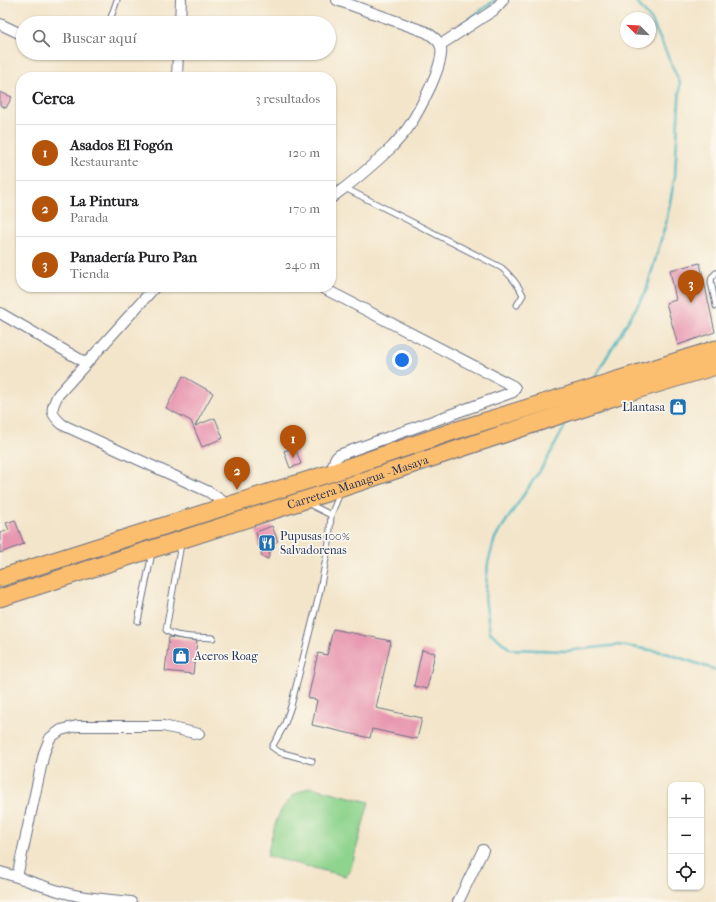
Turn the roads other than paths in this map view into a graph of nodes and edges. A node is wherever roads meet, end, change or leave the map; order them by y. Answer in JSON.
{"nodes":[{"id":1,"x":117,"y":0,"type":"edge"},
{"id":2,"x":181,"y":0,"type":"edge"},
{"id":3,"x":337,"y":0,"type":"edge"},
{"id":4,"x":503,"y":0,"type":"edge"},
{"id":5,"x":111,"y":16,"type":"edge"},
{"id":6,"x":180,"y":16,"type":"edge"},
{"id":7,"x":0,"y":24,"type":"edge"},
{"id":8,"x":16,"y":32,"type":"edge"},
{"id":9,"x":440,"y":45,"type":"junction"},
{"id":10,"x":178,"y":60,"type":"edge"},
{"id":11,"x":177,"y":72,"type":"edge"},
{"id":12,"x":345,"y":188,"type":"junction"},
{"id":13,"x":336,"y":194,"type":"edge"},
{"id":14,"x":716,"y":273,"type":"edge"},
{"id":15,"x":150,"y":292,"type":"edge"},
{"id":16,"x":331,"y":292,"type":"edge"},
{"id":17,"x":518,"y":305,"type":"dead end"},
{"id":18,"x":716,"y":306,"type":"edge"},
{"id":19,"x":0,"y":313,"type":"edge"},
{"id":20,"x":716,"y":349,"type":"edge"},
{"id":21,"x":86,"y":363,"type":"junction"},
{"id":22,"x":716,"y":366,"type":"edge"},
{"id":23,"x":385,"y":455,"type":"junction"},
{"id":24,"x":331,"y":473,"type":"junction"},
{"id":25,"x":342,"y":488,"type":"junction"},
{"id":26,"x":302,"y":500,"type":"junction"},
{"id":27,"x":228,"y":505,"type":"junction"},
{"id":28,"x":331,"y":515,"type":"junction"},
{"id":29,"x":182,"y":539,"type":"junction"},
{"id":30,"x":153,"y":548,"type":"junction"},
{"id":31,"x":7,"y":576,"type":"edge"},
{"id":32,"x":19,"y":591,"type":"junction"},
{"id":33,"x":0,"y":598,"type":"edge"},
{"id":34,"x":138,"y":621,"type":"dead end"},
{"id":35,"x":213,"y":638,"type":"dead end"},
{"id":36,"x":199,"y":734,"type":"dead end"},
{"id":37,"x":312,"y":761,"type":"dead end"},
{"id":38,"x":483,"y":850,"type":"dead end"},
{"id":39,"x":0,"y":872,"type":"edge"},
{"id":40,"x":17,"y":877,"type":"junction"},
{"id":41,"x":131,"y":902,"type":"edge"},
{"id":42,"x":458,"y":902,"type":"edge"}],
"edges":[{"from":1,"to":5,"type":"lane"},
{"from":2,"to":6,"type":"street"},
{"from":3,"to":9,"type":"street"},
{"from":4,"to":9,"type":"street"},
{"from":7,"to":8,"type":"street"},
{"from":9,"to":12,"type":"street"},
{"from":10,"to":11,"type":"street"},
{"from":12,"to":13,"type":"street"},
{"from":12,"to":17,"type":"lane"},
{"from":14,"to":18,"type":"lane"},
{"from":15,"to":21,"type":"street"},
{"from":16,"to":24,"type":"street"},
{"from":19,"to":21,"type":"street"},
{"from":20,"to":23,"type":"highway","name":"Carretera Managua - Masaya"},
{"from":21,"to":27,"type":"street"},
{"from":22,"to":25,"type":"highway","name":"Carretera Managua - Masaya"},
{"from":23,"to":24,"type":"highway","name":"Carretera Managua - Masaya"},
{"from":23,"to":25,"type":"highway"},
{"from":24,"to":27,"type":"highway","name":"Carretera Managua - Masaya"},
{"from":25,"to":26,"type":"highway","name":"Carretera Managua - Masaya"},
{"from":25,"to":28,"type":"lane"},
{"from":26,"to":27,"type":"highway"},
{"from":26,"to":28,"type":"lane"},
{"from":26,"to":29,"type":"highway","name":"Carretera Managua - Masaya"},
{"from":27,"to":31,"type":"highway","name":"Carretera Managua - Masaya"},
{"from":28,"to":37,"type":"lane"},
{"from":29,"to":30,"type":"highway","name":"Carretera Managua - Masaya"},
{"from":29,"to":35,"type":"lane"},
{"from":30,"to":32,"type":"highway","name":"Carretera Managua - Masaya"},
{"from":30,"to":34,"type":"lane"},
{"from":31,"to":32,"type":"highway"},
{"from":32,"to":33,"type":"highway","name":"Carretera Managua - Masaya"},
{"from":36,"to":40,"type":"street"},
{"from":38,"to":42,"type":"street"},
{"from":39,"to":40,"type":"street"},
{"from":40,"to":41,"type":"street"}]}
